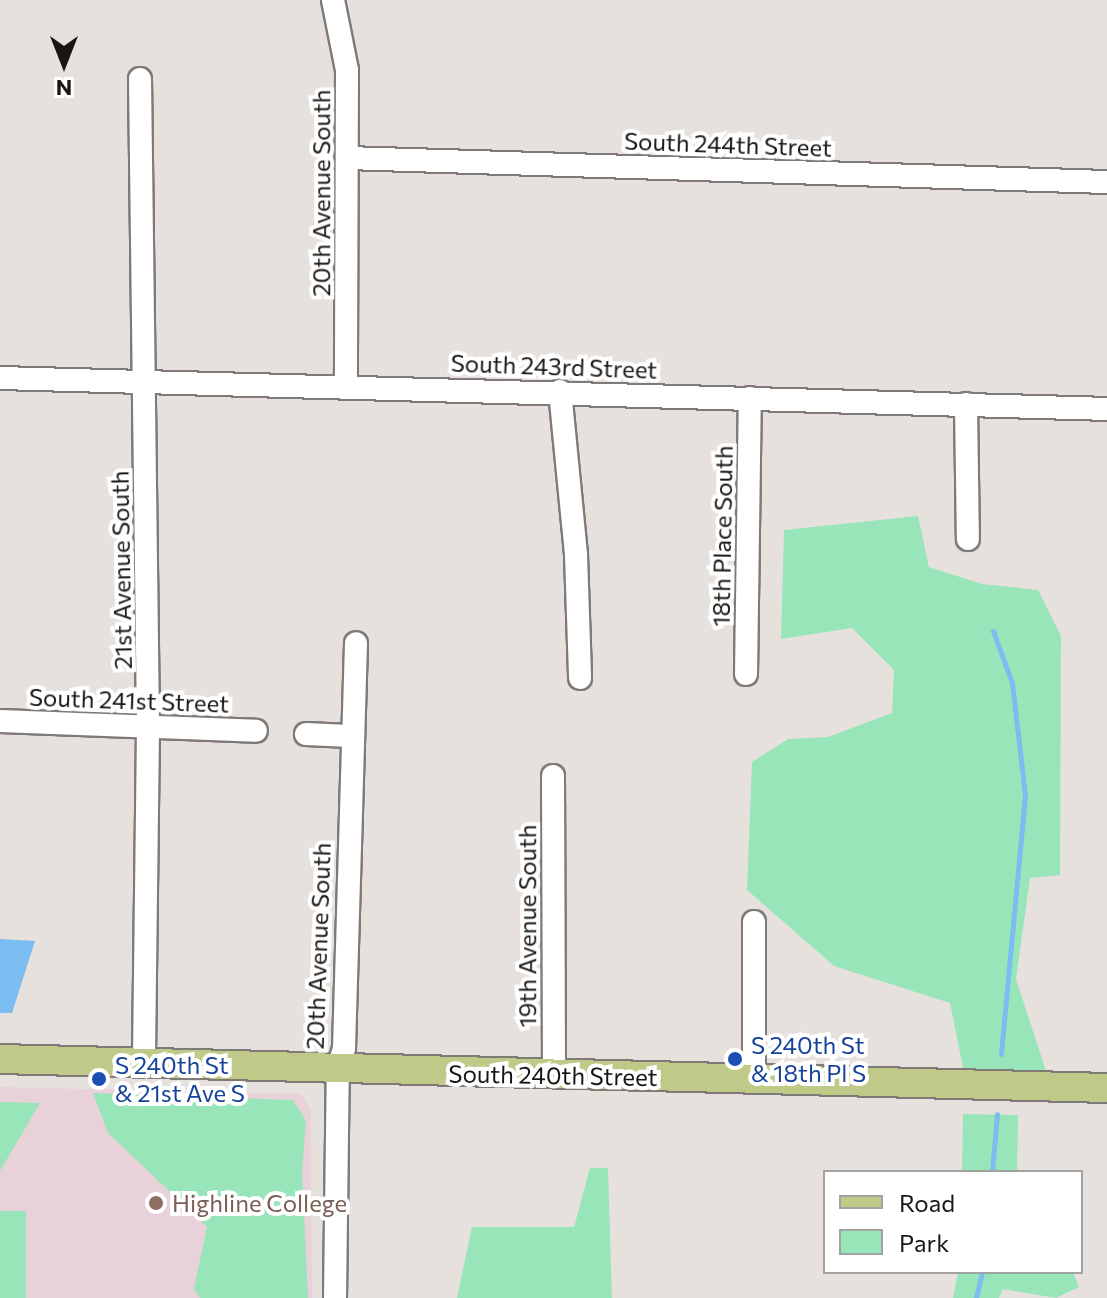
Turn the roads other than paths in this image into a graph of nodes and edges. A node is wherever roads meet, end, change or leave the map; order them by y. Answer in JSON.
{"nodes":[{"id":1,"x":333,"y":0,"type":"edge"},
{"id":2,"x":140,"y":79,"type":"dead end"},
{"id":3,"x":347,"y":158,"type":"junction"},
{"id":4,"x":1107,"y":182,"type":"edge"},
{"id":5,"x":0,"y":378,"type":"edge"},
{"id":6,"x":145,"y":382,"type":"junction"},
{"id":7,"x":346,"y":387,"type":"junction"},
{"id":8,"x":560,"y":391,"type":"junction"},
{"id":9,"x":750,"y":398,"type":"junction"},
{"id":10,"x":966,"y":404,"type":"junction"},
{"id":11,"x":1107,"y":409,"type":"edge"},
{"id":12,"x":968,"y":539,"type":"dead end"},
{"id":13,"x":356,"y":643,"type":"dead end"},
{"id":14,"x":746,"y":674,"type":"dead end"},
{"id":15,"x":580,"y":678,"type":"dead end"},
{"id":16,"x":0,"y":721,"type":"edge"},
{"id":17,"x":148,"y":729,"type":"junction"},
{"id":18,"x":256,"y":731,"type":"dead end"},
{"id":19,"x":306,"y":734,"type":"dead end"},
{"id":20,"x":350,"y":736,"type":"junction"},
{"id":21,"x":553,"y":776,"type":"dead end"},
{"id":22,"x":754,"y":922,"type":"dead end"},
{"id":23,"x":0,"y":1059,"type":"edge"},
{"id":24,"x":144,"y":1062,"type":"junction"},
{"id":25,"x":338,"y":1068,"type":"junction"},
{"id":26,"x":554,"y":1076,"type":"junction"},
{"id":27,"x":754,"y":1079,"type":"junction"},
{"id":28,"x":1107,"y":1088,"type":"edge"},
{"id":29,"x":335,"y":1298,"type":"edge"}],
"edges":[{"from":1,"to":3,"type":"street","name":"20th Avenue South"},
{"from":2,"to":6,"type":"street","name":"21st Avenue South"},
{"from":3,"to":4,"type":"street","name":"South 244th Street"},
{"from":3,"to":7,"type":"street","name":"20th Avenue South"},
{"from":5,"to":6,"type":"street","name":"South 243rd Street"},
{"from":6,"to":7,"type":"street","name":"South 243rd Street"},
{"from":6,"to":17,"type":"street","name":"21st Avenue South"},
{"from":7,"to":8,"type":"street","name":"South 243rd Street"},
{"from":8,"to":9,"type":"street","name":"South 243rd Street"},
{"from":8,"to":15,"type":"street"},
{"from":9,"to":10,"type":"street","name":"South 243rd Street"},
{"from":9,"to":14,"type":"street","name":"18th Place South"},
{"from":10,"to":11,"type":"street","name":"South 243rd Street"},
{"from":10,"to":12,"type":"street"},
{"from":13,"to":20,"type":"street","name":"20th Avenue South"},
{"from":16,"to":17,"type":"street","name":"South 241st Street"},
{"from":17,"to":18,"type":"street","name":"South 241st Street"},
{"from":17,"to":24,"type":"street","name":"21st Avenue South"},
{"from":19,"to":20,"type":"street"},
{"from":20,"to":25,"type":"street","name":"20th Avenue South"},
{"from":21,"to":26,"type":"street","name":"19th Avenue South"},
{"from":22,"to":27,"type":"street"},
{"from":23,"to":24,"type":"main road","name":"South 240th Street"},
{"from":24,"to":25,"type":"main road","name":"South 240th Street"},
{"from":25,"to":26,"type":"main road","name":"South 240th Street"},
{"from":25,"to":29,"type":"street","name":"20th Avenue South"},
{"from":26,"to":27,"type":"main road","name":"South 240th Street"},
{"from":27,"to":28,"type":"main road","name":"South 240th Street"}]}
